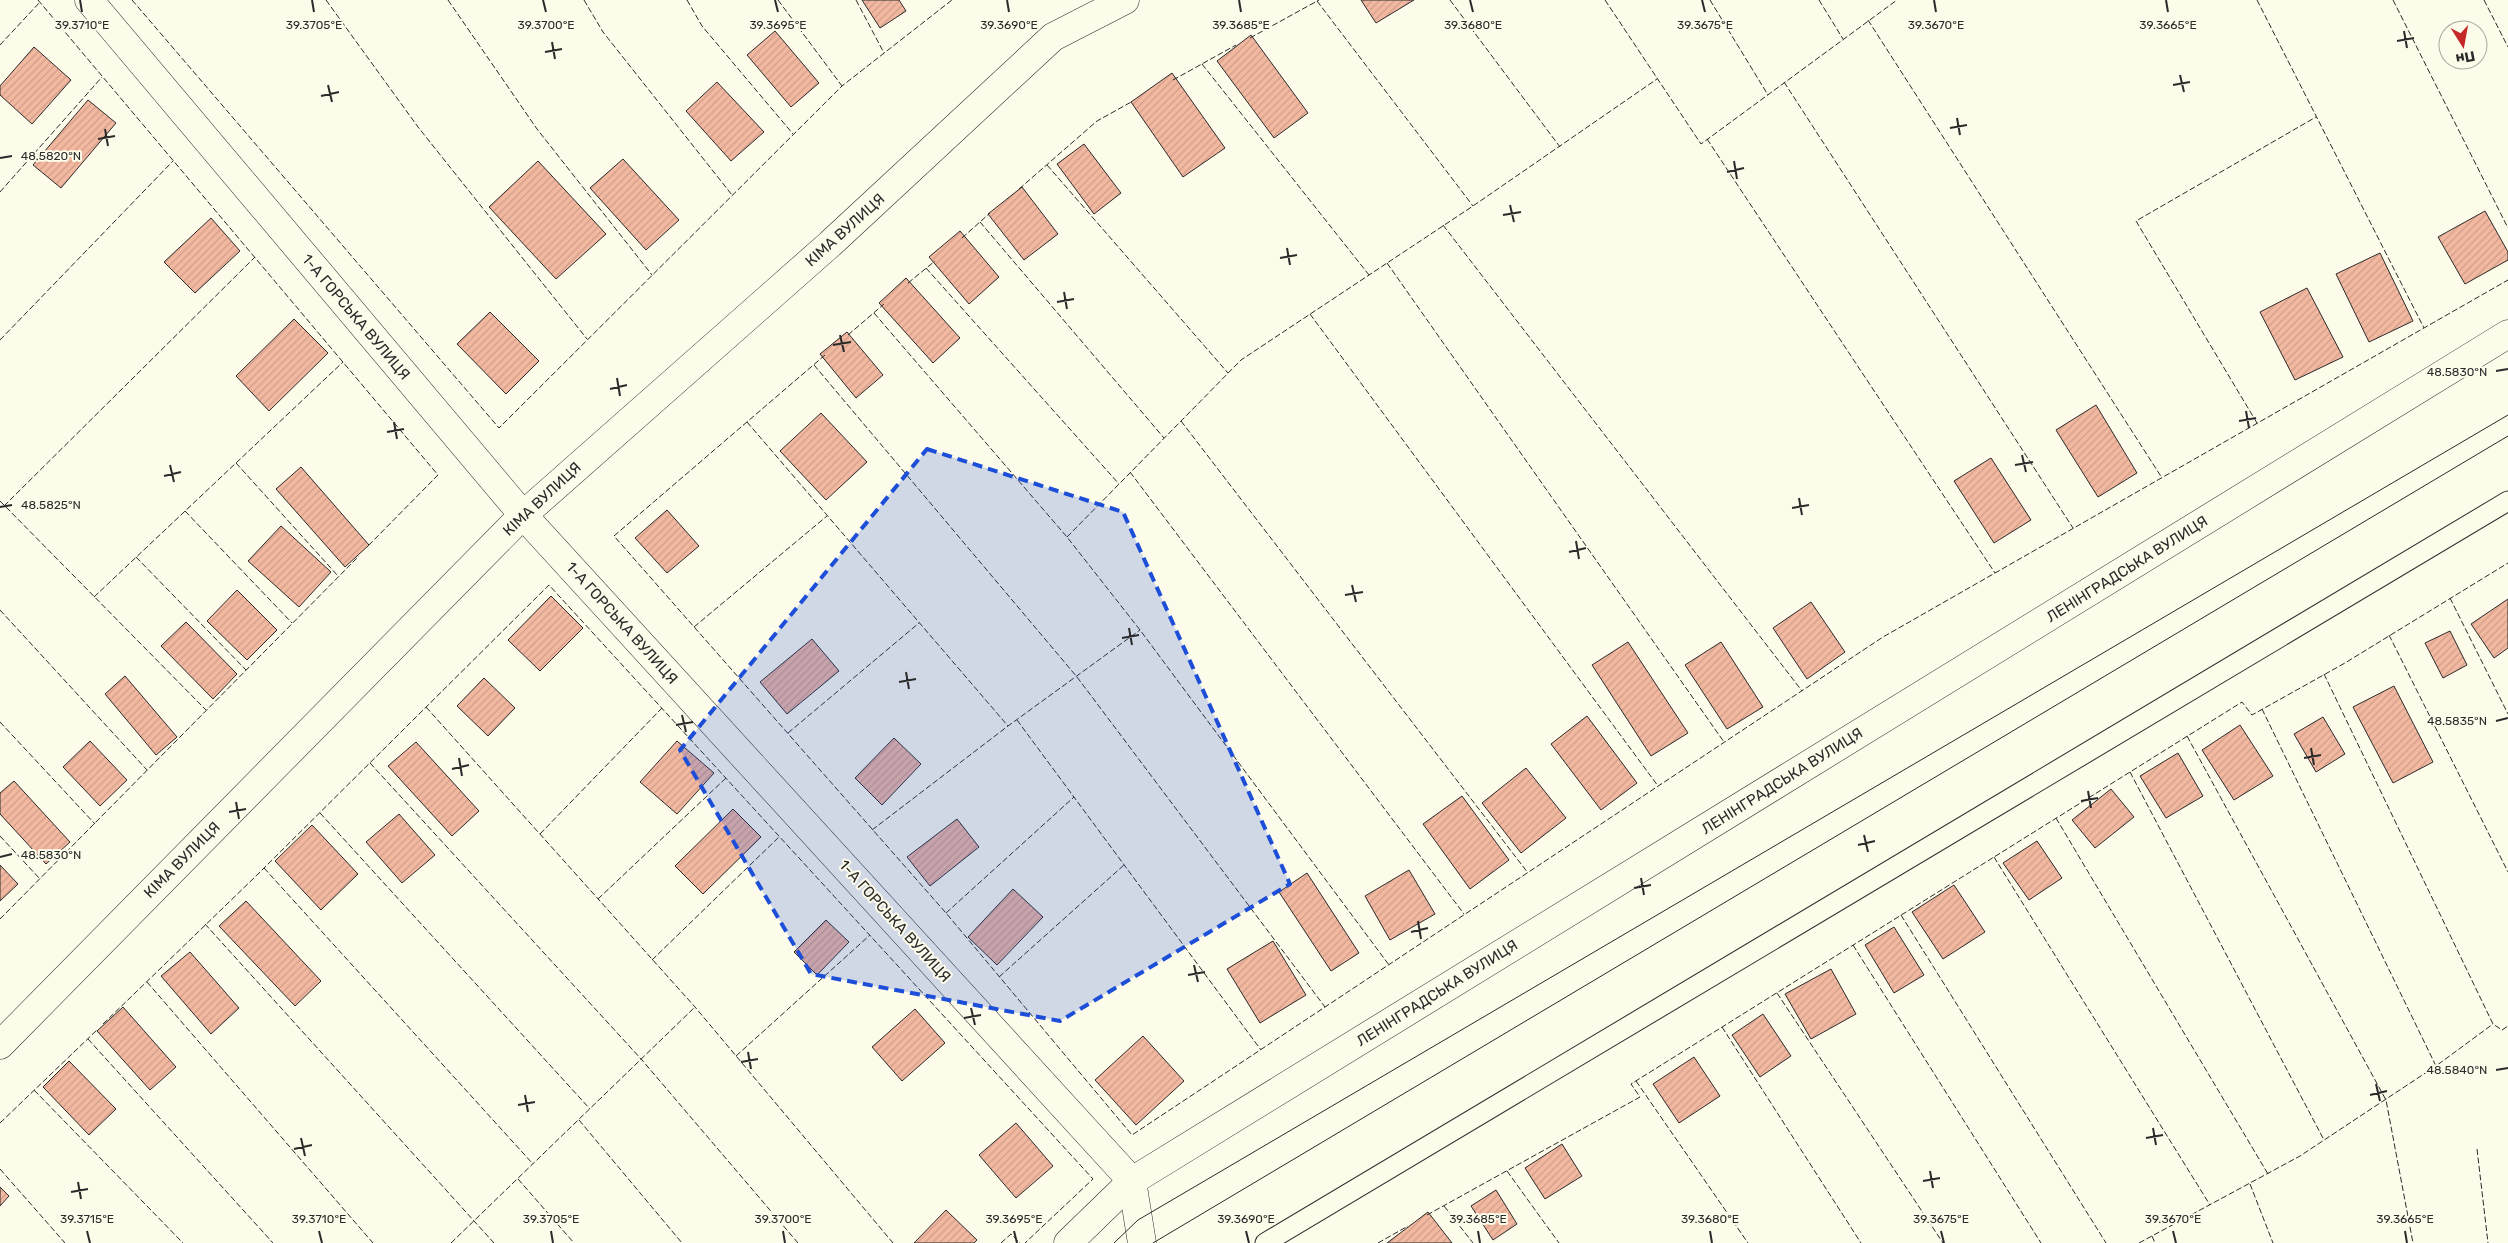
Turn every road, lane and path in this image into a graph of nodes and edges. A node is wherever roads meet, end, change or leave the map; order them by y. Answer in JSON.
{"nodes":[{"id":1,"x":89,"y":0,"type":"edge"},
{"id":2,"x":1125,"y":0,"type":"edge"},
{"id":3,"x":2508,"y":334,"type":"edge"},
{"id":4,"x":2508,"y":501,"type":"edge"},
{"id":5,"x":523,"y":515,"type":"junction"},
{"id":6,"x":0,"y":1045,"type":"edge"},
{"id":7,"x":1132,"y":1181,"type":"junction"},
{"id":8,"x":1068,"y":1243,"type":"edge"},
{"id":9,"x":1142,"y":1243,"type":"edge"},
{"id":10,"x":1265,"y":1243,"type":"edge"}],
"edges":[{"from":1,"to":5,"type":"street","name":"1-А ГОРСЬКА ВУЛИЦЯ"},
{"from":2,"to":5,"type":"street","name":"КІМА ВУЛИЦЯ"},
{"from":3,"to":7,"type":"street","name":"ЛЕНІНГРАДСЬКА ВУЛИЦЯ"},
{"from":4,"to":10,"type":"lane"},
{"from":5,"to":6,"type":"street","name":"КІМА ВУЛИЦЯ"},
{"from":5,"to":7,"type":"street","name":"1-А ГОРСЬКА ВУЛИЦЯ"},
{"from":7,"to":8,"type":"street","name":"ЛЕНІНГРАДСЬКА ВУЛИЦЯ"},
{"from":7,"to":9,"type":"street"}]}
